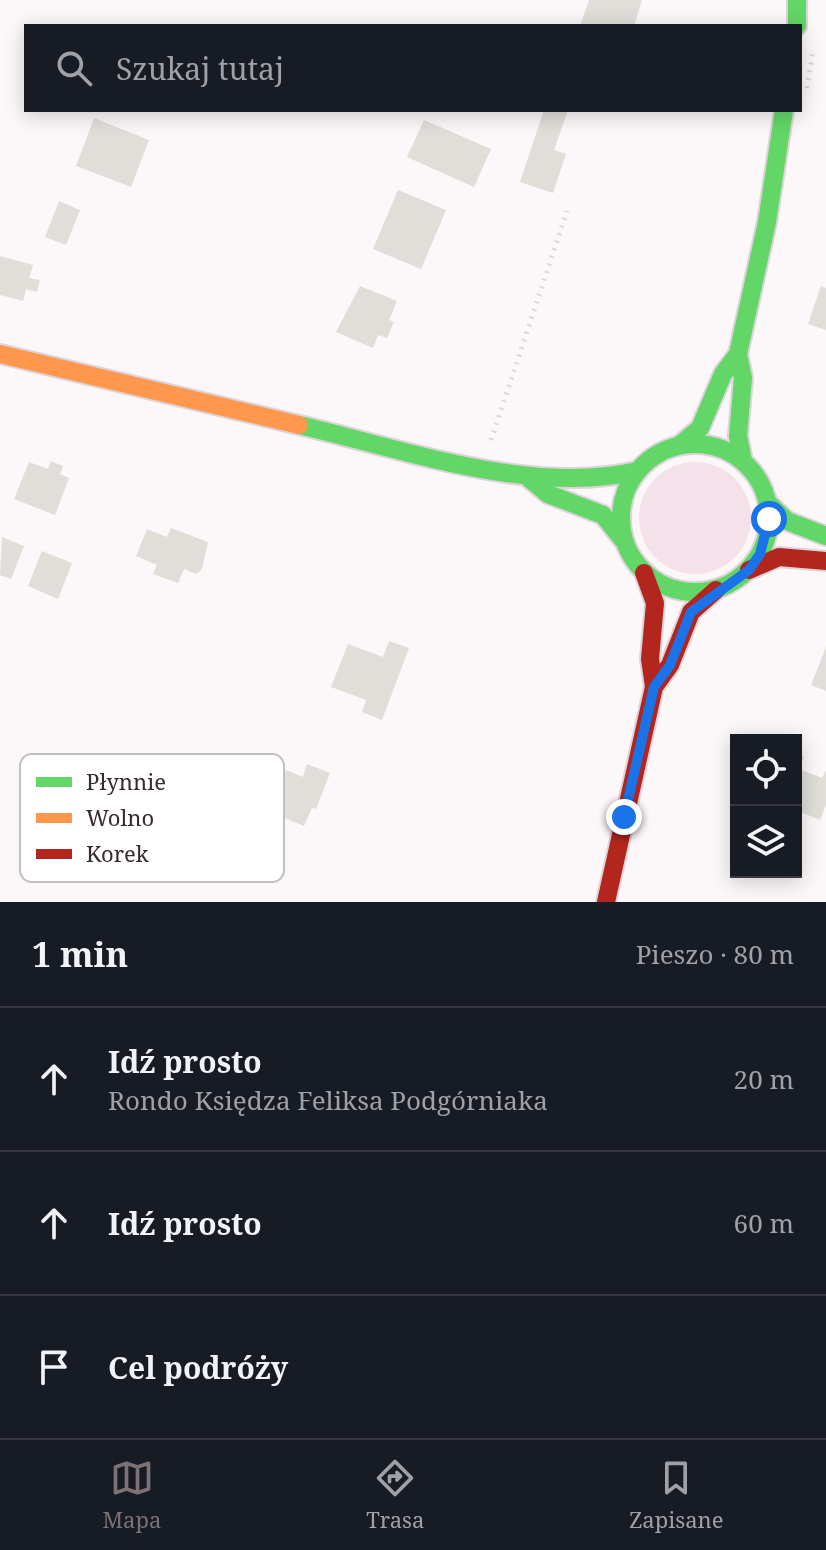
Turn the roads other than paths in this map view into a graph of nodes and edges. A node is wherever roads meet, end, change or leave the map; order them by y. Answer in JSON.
{"nodes":[{"id":1,"x":797,"y":0,"type":"edge"},
{"id":2,"x":797,"y":24,"type":"edge"},
{"id":3,"x":784,"y":112,"type":"edge"},
{"id":4,"x":0,"y":354,"type":"edge"},
{"id":5,"x":738,"y":354,"type":"junction"},
{"id":6,"x":680,"y":445,"type":"junction"},
{"id":7,"x":743,"y":461,"type":"junction"},
{"id":8,"x":637,"y":471,"type":"junction"},
{"id":9,"x":530,"y":479,"type":"junction"},
{"id":10,"x":768,"y":503,"type":"junction"},
{"id":11,"x":826,"y":536,"type":"edge"},
{"id":12,"x":623,"y":540,"type":"junction"},
{"id":13,"x":826,"y":561,"type":"edge"},
{"id":14,"x":749,"y":570,"type":"junction"},
{"id":15,"x":644,"y":573,"type":"junction"},
{"id":16,"x":716,"y":590,"type":"junction"},
{"id":17,"x":654,"y":687,"type":"junction"},
{"id":18,"x":606,"y":902,"type":"edge"}],
"edges":[{"from":1,"to":2,"type":"main road"},
{"from":3,"to":5,"type":"main road"},
{"from":4,"to":9,"type":"main road"},
{"from":5,"to":6,"type":"main road"},
{"from":5,"to":7,"type":"main road"},
{"from":6,"to":7,"type":"main road"},
{"from":6,"to":8,"type":"main road"},
{"from":7,"to":10,"type":"main road"},
{"from":8,"to":9,"type":"main road"},
{"from":8,"to":12,"type":"main road"},
{"from":9,"to":12,"type":"main road"},
{"from":10,"to":11,"type":"main road"},
{"from":10,"to":14,"type":"main road"},
{"from":12,"to":15,"type":"main road"},
{"from":13,"to":14,"type":"main road"},
{"from":14,"to":16,"type":"main road"},
{"from":15,"to":16,"type":"main road"},
{"from":15,"to":17,"type":"main road"},
{"from":16,"to":17,"type":"main road"},
{"from":17,"to":18,"type":"main road"}]}
